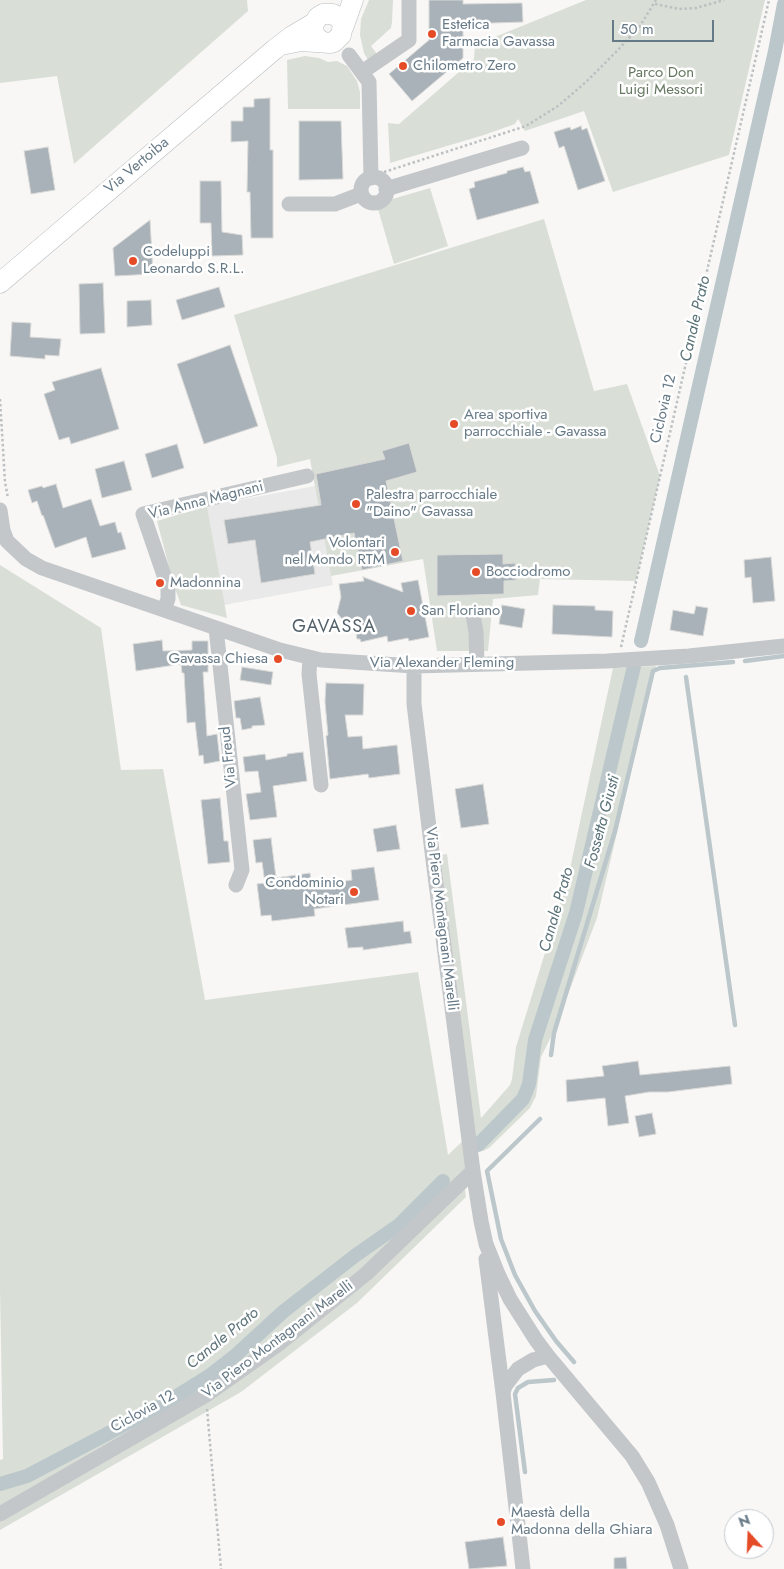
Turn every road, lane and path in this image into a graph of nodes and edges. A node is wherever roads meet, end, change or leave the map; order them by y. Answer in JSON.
{"nodes":[{"id":1,"x":353,"y":0,"type":"edge"},
{"id":2,"x":410,"y":0,"type":"edge"},
{"id":3,"x":656,"y":0,"type":"edge"},
{"id":4,"x":724,"y":0,"type":"edge"},
{"id":5,"x":769,"y":0,"type":"edge"},
{"id":6,"x":654,"y":4,"type":"junction"},
{"id":7,"x":325,"y":12,"type":"edge"},
{"id":8,"x":335,"y":36,"type":"junction"},
{"id":9,"x":275,"y":49,"type":"junction"},
{"id":10,"x":362,"y":72,"type":"junction"},
{"id":11,"x":522,"y":148,"type":"dead end"},
{"id":12,"x":371,"y":178,"type":"junction"},
{"id":13,"x":386,"y":189,"type":"junction"},
{"id":14,"x":362,"y":194,"type":"junction"},
{"id":15,"x":289,"y":204,"type":"dead end"},
{"id":16,"x":0,"y":283,"type":"edge"},
{"id":17,"x":0,"y":398,"type":"edge"},
{"id":18,"x":0,"y":409,"type":"edge"},
{"id":19,"x":307,"y":476,"type":"dead end"},
{"id":20,"x":0,"y":510,"type":"edge"},
{"id":21,"x":164,"y":610,"type":"junction"},
{"id":22,"x":473,"y":615,"type":"dead end"},
{"id":23,"x":216,"y":628,"type":"junction"},
{"id":24,"x":784,"y":646,"type":"edge"},
{"id":25,"x":621,"y":648,"type":"dead end"},
{"id":26,"x":310,"y":658,"type":"junction"},
{"id":27,"x":477,"y":664,"type":"junction"},
{"id":28,"x":414,"y":666,"type":"junction"},
{"id":29,"x":321,"y":785,"type":"dead end"},
{"id":30,"x":236,"y":885,"type":"dead end"},
{"id":31,"x":473,"y":1170,"type":"junction"},
{"id":32,"x":481,"y":1220,"type":"junction"},
{"id":33,"x":548,"y":1356,"type":"junction"},
{"id":34,"x":503,"y":1393,"type":"junction"},
{"id":35,"x":206,"y":1395,"type":"junction"},
{"id":36,"x":4,"y":1511,"type":"edge"},
{"id":37,"x":221,"y":1569,"type":"edge"},
{"id":38,"x":523,"y":1569,"type":"edge"},
{"id":39,"x":681,"y":1569,"type":"edge"}],
"edges":[{"from":1,"to":8,"type":"main road"},
{"from":2,"to":10,"type":"street"},
{"from":3,"to":6,"type":"path"},
{"from":4,"to":6,"type":"path"},
{"from":5,"to":25,"type":"path","name":"Ciclovia 12"},
{"from":6,"to":12,"type":"path"},
{"from":7,"to":8,"type":"main road"},
{"from":7,"to":8,"type":"main road"},
{"from":7,"to":9,"type":"main road","name":"Via Vertoiba"},
{"from":8,"to":9,"type":"main road"},
{"from":8,"to":10,"type":"street"},
{"from":9,"to":16,"type":"main road","name":"Via Vertoiba"},
{"from":10,"to":12,"type":"street"},
{"from":11,"to":13,"type":"street"},
{"from":12,"to":13,"type":"street"},
{"from":12,"to":14,"type":"street"},
{"from":13,"to":14,"type":"street"},
{"from":14,"to":15,"type":"street"},
{"from":17,"to":18,"type":"path"},
{"from":19,"to":21,"type":"street","name":"Via Anna Magnani"},
{"from":20,"to":21,"type":"street","name":"Via Alexander Fleming"},
{"from":21,"to":23,"type":"street","name":"Via Alexander Fleming"},
{"from":22,"to":27,"type":"street"},
{"from":23,"to":26,"type":"street","name":"Via Alexander Fleming"},
{"from":23,"to":30,"type":"street","name":"Via Freud"},
{"from":24,"to":27,"type":"street","name":"Via Alexander Fleming"},
{"from":26,"to":28,"type":"street","name":"Via Alexander Fleming"},
{"from":26,"to":29,"type":"street"},
{"from":27,"to":28,"type":"street","name":"Via Alexander Fleming"},
{"from":28,"to":31,"type":"street","name":"Via Piero Montagnani Marelli"},
{"from":31,"to":32,"type":"street","name":"Via Piero Montagnani Marelli"},
{"from":31,"to":35,"type":"street","name":"Via Piero Montagnani Marelli"},
{"from":32,"to":33,"type":"street","name":"Via Piero Montagnani Marelli"},
{"from":32,"to":34,"type":"street"},
{"from":33,"to":34,"type":"street"},
{"from":33,"to":39,"type":"street","name":"Via Piero Montagnani Marelli"},
{"from":34,"to":38,"type":"street"},
{"from":35,"to":36,"type":"street","name":"Via Piero Montagnani Marelli"},
{"from":35,"to":37,"type":"path"}]}
